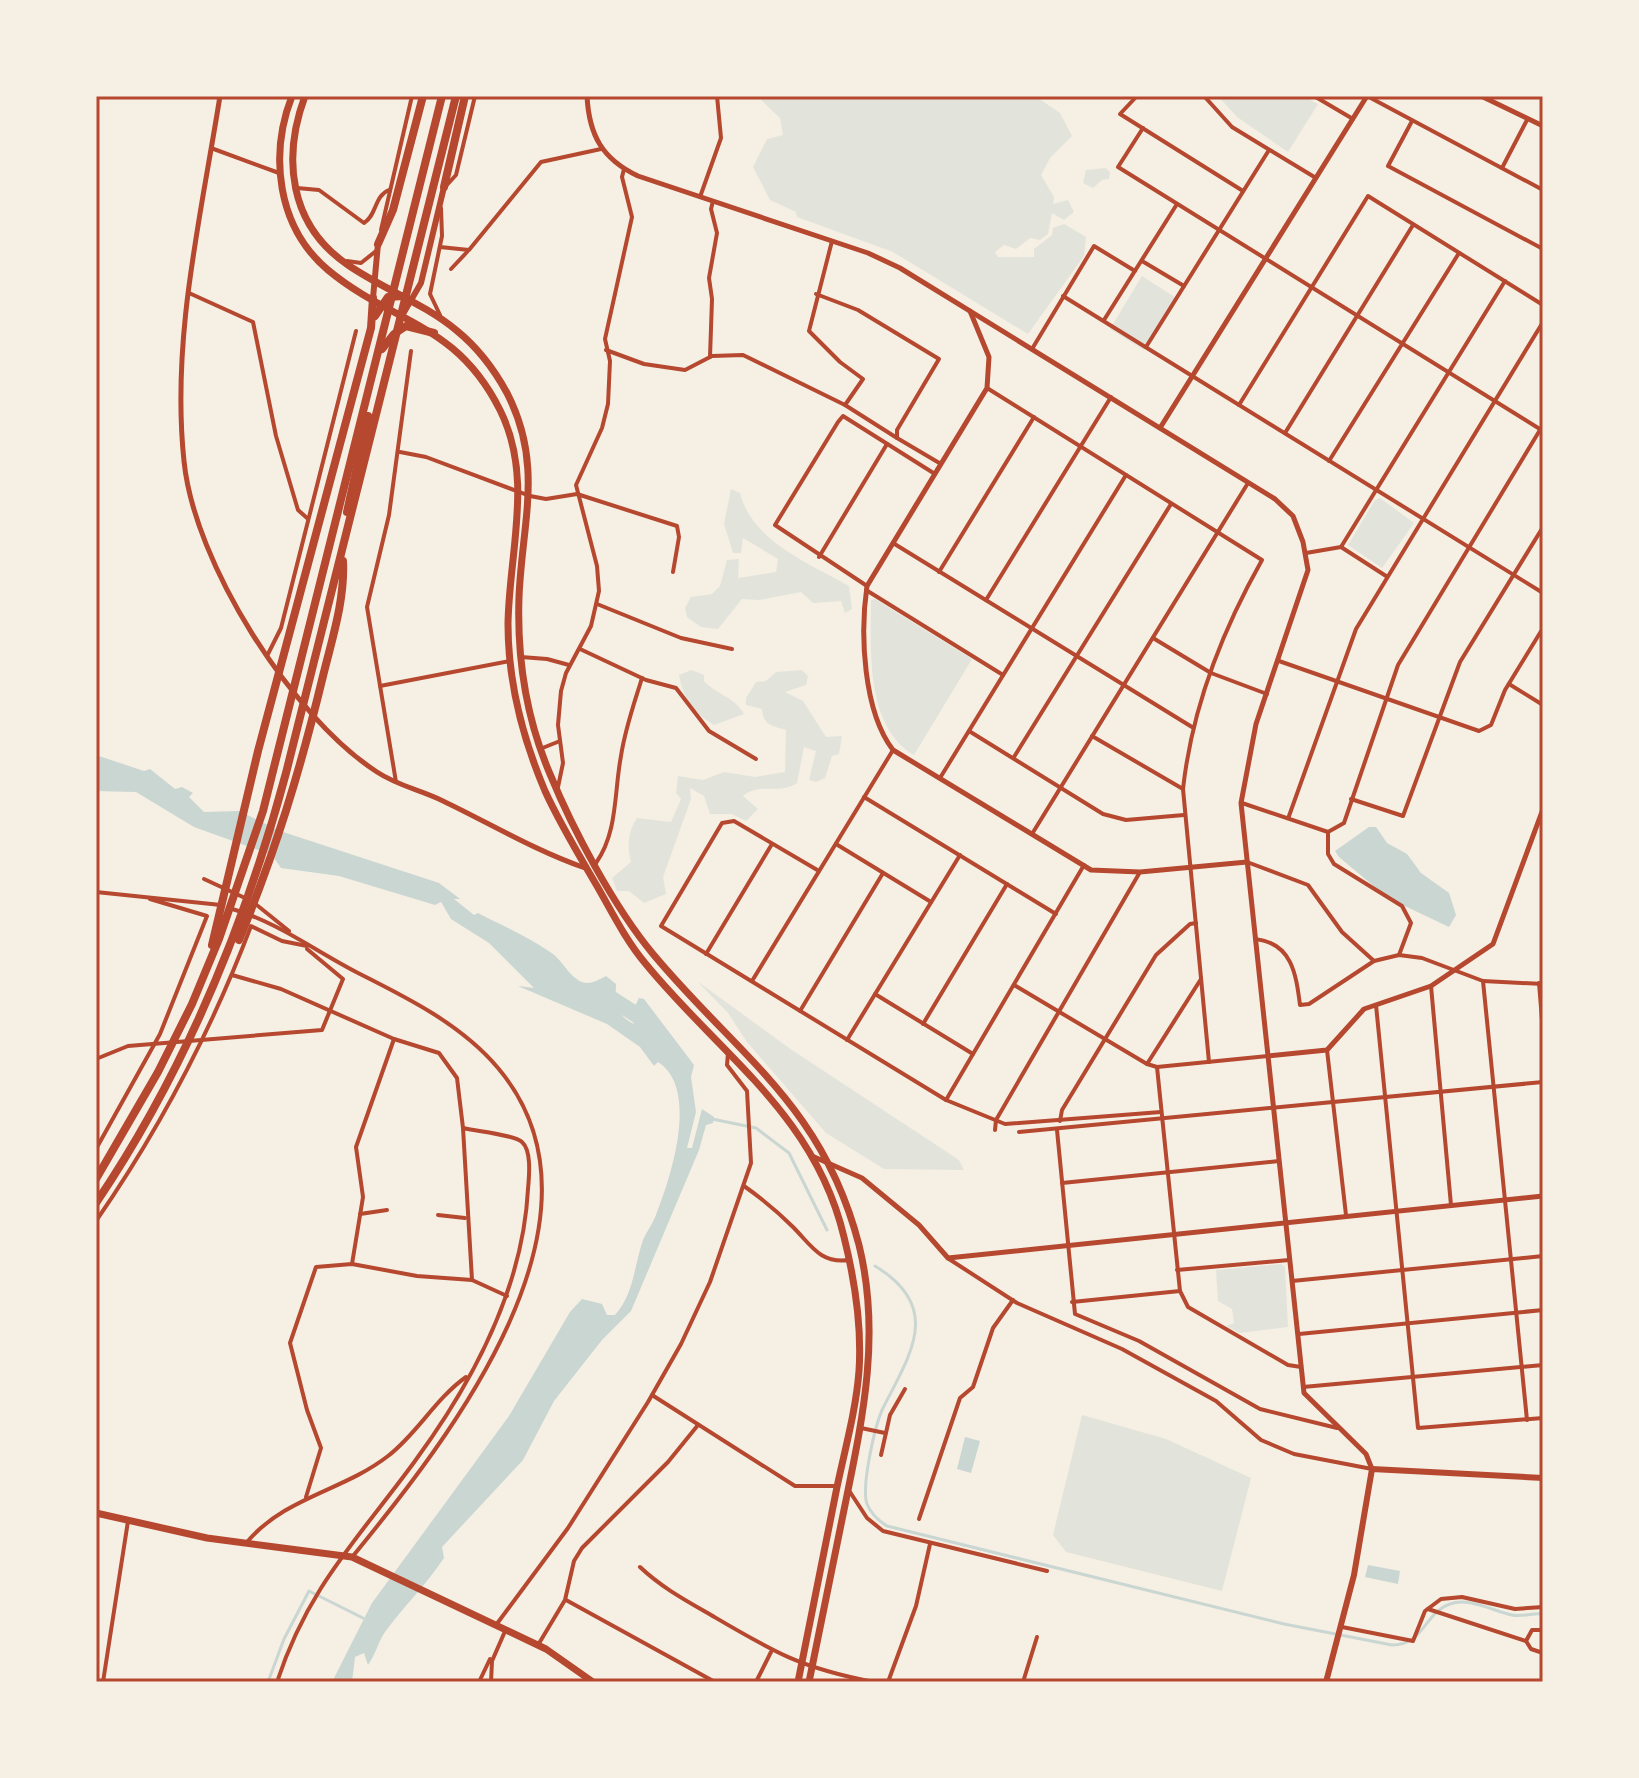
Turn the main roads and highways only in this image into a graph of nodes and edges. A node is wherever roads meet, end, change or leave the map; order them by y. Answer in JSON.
{"nodes":[{"id":1,"x":292,"y":96,"type":"edge"},
{"id":2,"x":305,"y":96,"type":"edge"},
{"id":3,"x":423,"y":96,"type":"edge"},
{"id":4,"x":442,"y":96,"type":"edge"},
{"id":5,"x":456,"y":96,"type":"edge"},
{"id":6,"x":465,"y":96,"type":"edge"},
{"id":7,"x":444,"y":187,"type":"joint"},
{"id":8,"x":377,"y":248,"type":"joint"},
{"id":9,"x":374,"y":280,"type":"junction"},
{"id":10,"x":403,"y":296,"type":"junction"},
{"id":11,"x":377,"y":300,"type":"junction"},
{"id":12,"x":412,"y":301,"type":"junction"},
{"id":13,"x":403,"y":314,"type":"junction"},
{"id":14,"x":434,"y":333,"type":"junction"},
{"id":15,"x":382,"y":349,"type":"junction"},
{"id":16,"x":206,"y":972,"type":"junction"},
{"id":17,"x":189,"y":1041,"type":"junction"},
{"id":18,"x":96,"y":1179,"type":"edge"},
{"id":19,"x":96,"y":1203,"type":"edge"},
{"id":20,"x":1543,"y":1478,"type":"edge"},
{"id":21,"x":96,"y":1513,"type":"edge"},
{"id":22,"x":593,"y":1682,"type":"edge"},
{"id":23,"x":798,"y":1682,"type":"edge"},
{"id":24,"x":809,"y":1682,"type":"edge"},
{"id":25,"x":1326,"y":1682,"type":"edge"}],
"edges":[{"from":1,"to":11,"type":"main road"},
{"from":2,"to":9,"type":"main road"},
{"from":3,"to":8,"type":"highway"},
{"from":4,"to":16,"type":"highway"},
{"from":5,"to":17,"type":"highway"},
{"from":6,"to":7,"type":"highway"},
{"from":7,"to":12,"type":"main road"},
{"from":8,"to":9,"type":"main road"},
{"from":9,"to":10,"type":"main road"},
{"from":9,"to":11,"type":"main road"},
{"from":10,"to":11,"type":"highway"},
{"from":10,"to":12,"type":"main road"},
{"from":11,"to":13,"type":"main road"},
{"from":11,"to":16,"type":"highway"},
{"from":12,"to":13,"type":"main road"},
{"from":12,"to":24,"type":"main road"},
{"from":13,"to":14,"type":"main road"},
{"from":13,"to":15,"type":"highway"},
{"from":14,"to":15,"type":"highway"},
{"from":14,"to":23,"type":"main road"},
{"from":15,"to":17,"type":"highway"},
{"from":16,"to":18,"type":"highway"},
{"from":17,"to":19,"type":"highway"},
{"from":20,"to":25,"type":"main road"},
{"from":21,"to":22,"type":"main road"}]}
